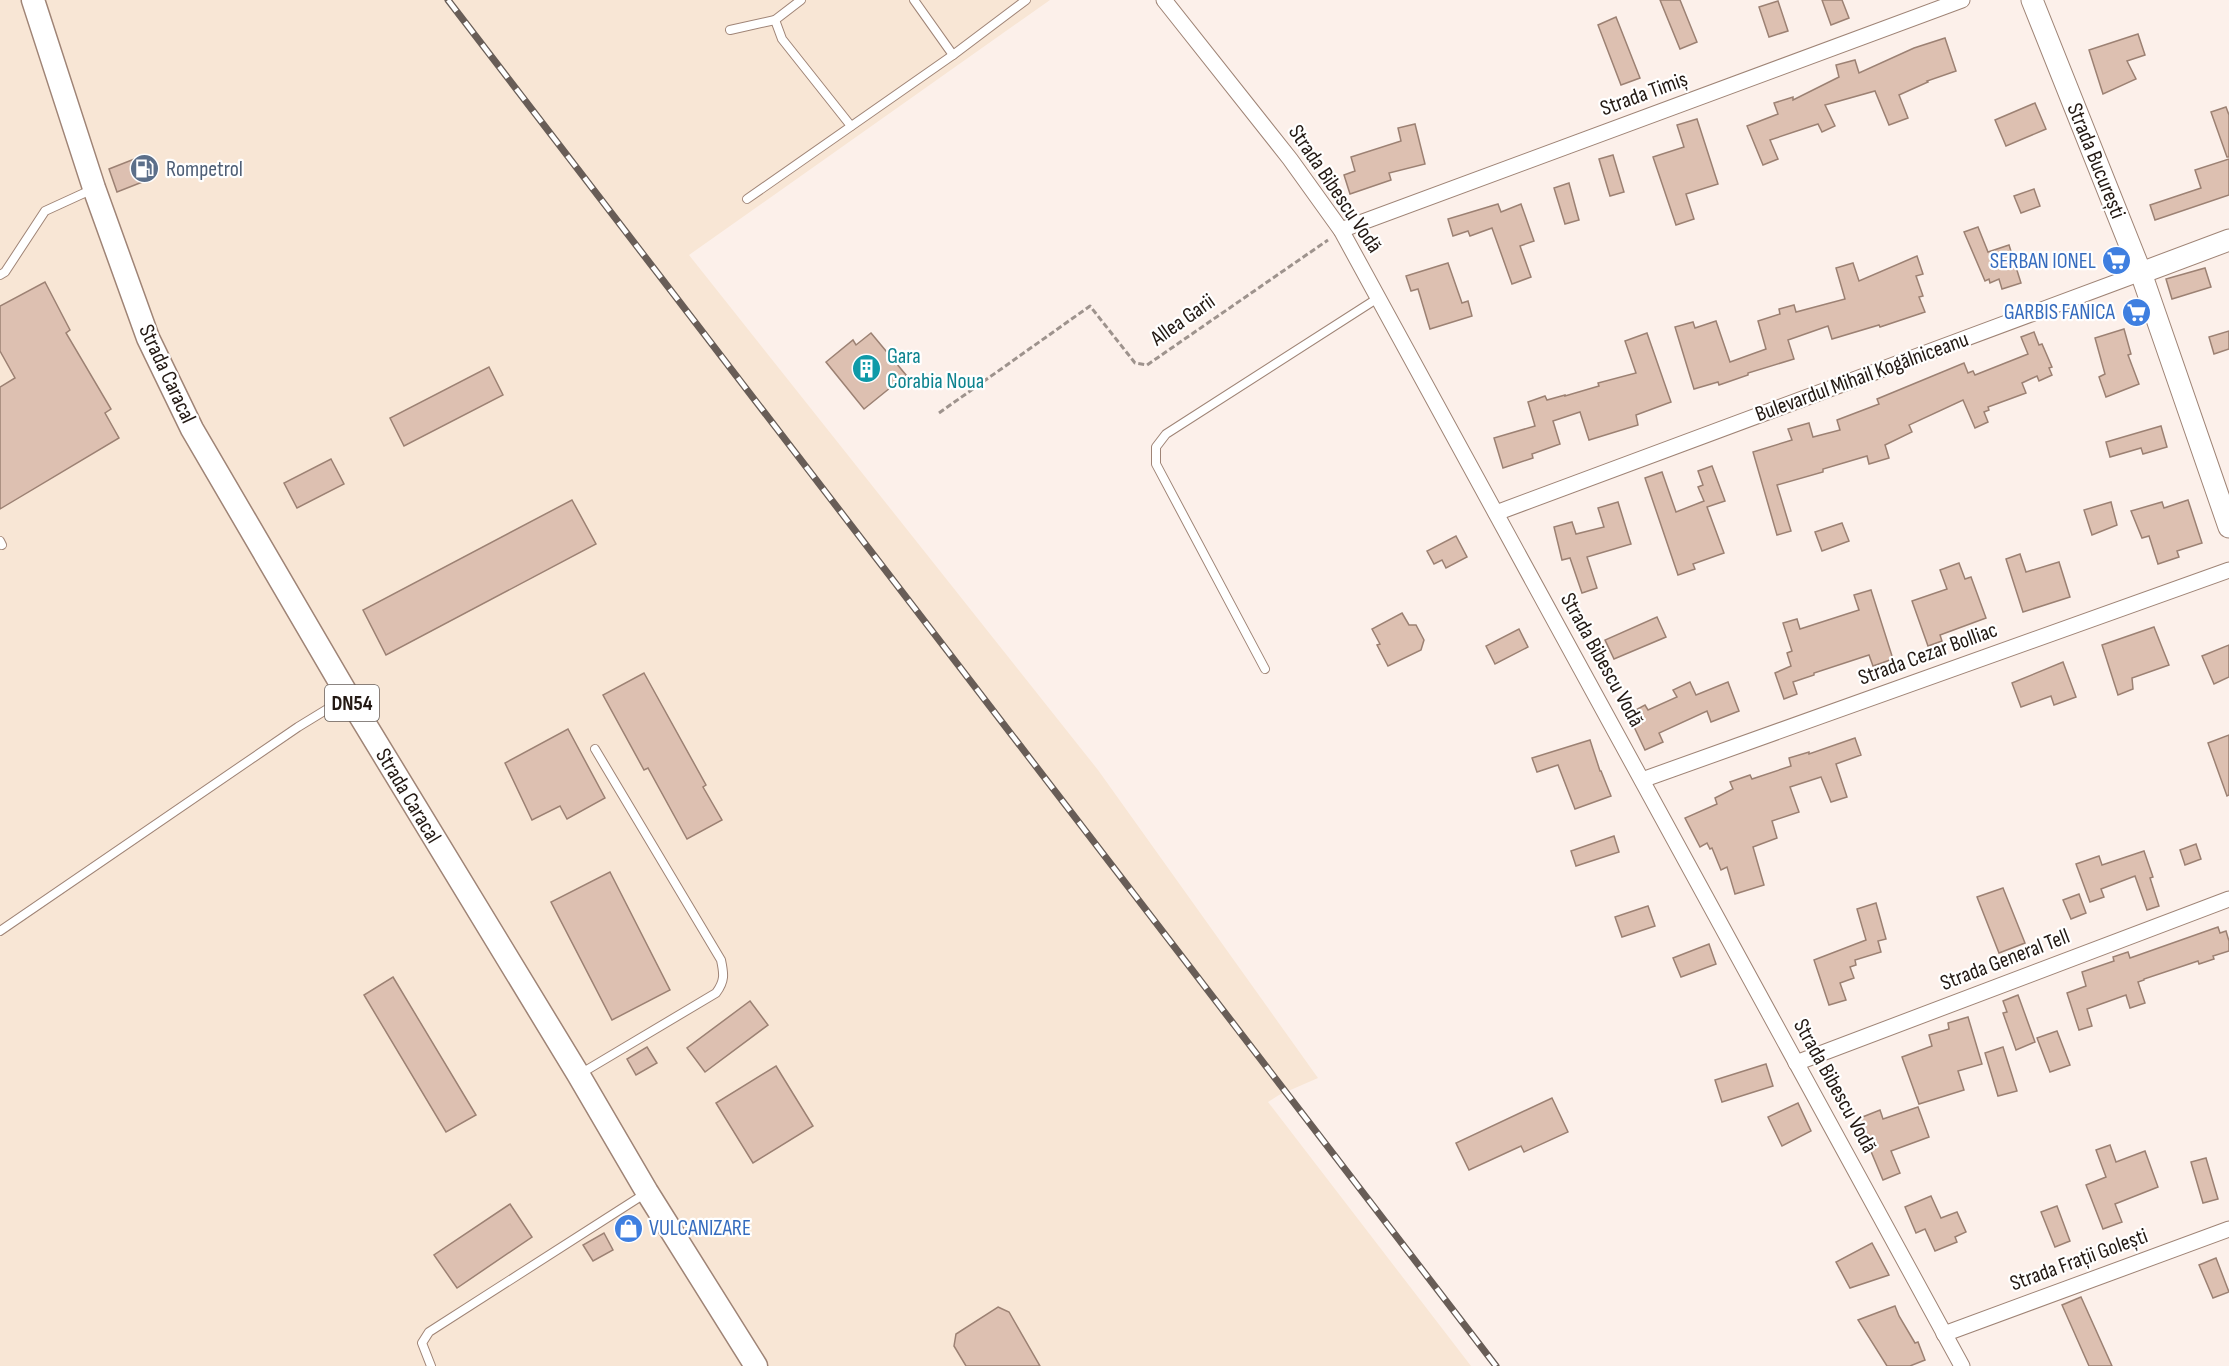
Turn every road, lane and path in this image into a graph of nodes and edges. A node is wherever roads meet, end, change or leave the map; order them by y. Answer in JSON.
{"nodes":[{"id":1,"x":33,"y":0,"type":"edge"},
{"id":2,"x":801,"y":0,"type":"edge"},
{"id":3,"x":914,"y":0,"type":"edge"},
{"id":4,"x":1026,"y":0,"type":"edge"},
{"id":5,"x":1164,"y":0,"type":"edge"},
{"id":6,"x":1962,"y":0,"type":"edge"},
{"id":7,"x":2032,"y":0,"type":"edge"},
{"id":8,"x":775,"y":20,"type":"junction"},
{"id":9,"x":730,"y":30,"type":"dead end"},
{"id":10,"x":953,"y":55,"type":"junction"},
{"id":11,"x":851,"y":126,"type":"junction"},
{"id":12,"x":94,"y":188,"type":"junction"},
{"id":13,"x":747,"y":199,"type":"dead end"},
{"id":14,"x":1341,"y":230,"type":"junction"},
{"id":15,"x":2229,"y":240,"type":"edge"},
{"id":16,"x":2141,"y":273,"type":"junction"},
{"id":17,"x":0,"y":275,"type":"edge"},
{"id":18,"x":1378,"y":298,"type":"junction"},
{"id":19,"x":939,"y":413,"type":"dead end"},
{"id":20,"x":1496,"y":513,"type":"junction"},
{"id":21,"x":2229,"y":527,"type":"edge"},
{"id":22,"x":2229,"y":570,"type":"edge"},
{"id":23,"x":1265,"y":669,"type":"dead end"},
{"id":24,"x":348,"y":696,"type":"junction"},
{"id":25,"x":595,"y":749,"type":"dead end"},
{"id":26,"x":1642,"y":780,"type":"junction"},
{"id":27,"x":2229,"y":899,"type":"edge"},
{"id":28,"x":0,"y":932,"type":"edge"},
{"id":29,"x":1796,"y":1063,"type":"junction"},
{"id":30,"x":578,"y":1074,"type":"junction"},
{"id":31,"x":647,"y":1192,"type":"junction"},
{"id":32,"x":2229,"y":1229,"type":"edge"},
{"id":33,"x":1944,"y":1334,"type":"junction"},
{"id":34,"x":431,"y":1366,"type":"edge"},
{"id":35,"x":756,"y":1366,"type":"edge"},
{"id":36,"x":1962,"y":1366,"type":"edge"}],
"edges":[{"from":1,"to":12,"type":"main road","name":"Strada Caracal","number":"DN54"},
{"from":2,"to":8,"type":"lane"},
{"from":3,"to":10,"type":"lane"},
{"from":4,"to":10,"type":"lane"},
{"from":5,"to":14,"type":"street","name":"Strada Bibescu Vodă"},
{"from":6,"to":14,"type":"street","name":"Strada Timiș"},
{"from":7,"to":16,"type":"street","name":"Strada București"},
{"from":8,"to":9,"type":"lane"},
{"from":8,"to":11,"type":"lane"},
{"from":10,"to":11,"type":"lane"},
{"from":11,"to":13,"type":"lane"},
{"from":12,"to":17,"type":"lane"},
{"from":12,"to":24,"type":"main road","name":"Strada Caracal","number":"DN54"},
{"from":14,"to":18,"type":"street","name":"Strada Bibescu Vodă"},
{"from":14,"to":19,"type":"path","name":"Allea Garii"},
{"from":15,"to":16,"type":"street","name":"Bulevardul Mihail Kogălniceanu"},
{"from":16,"to":20,"type":"street","name":"Bulevardul Mihail Kogălniceanu"},
{"from":16,"to":21,"type":"street","name":"Strada București"},
{"from":18,"to":20,"type":"street","name":"Strada Bibescu Vodă"},
{"from":18,"to":23,"type":"lane"},
{"from":20,"to":26,"type":"street","name":"Strada Bibescu Vodă"},
{"from":22,"to":26,"type":"street","name":"Strada Cezar Bolliac"},
{"from":24,"to":28,"type":"lane"},
{"from":24,"to":30,"type":"main road","name":"Strada Caracal","number":"DN54"},
{"from":25,"to":30,"type":"lane"},
{"from":26,"to":29,"type":"street","name":"Strada Bibescu Vodă"},
{"from":27,"to":29,"type":"street","name":"Strada General Tell"},
{"from":29,"to":33,"type":"street","name":"Strada Bibescu Vodă"},
{"from":30,"to":31,"type":"main road","name":"Strada Caracal","number":"DN54"},
{"from":31,"to":34,"type":"lane"},
{"from":31,"to":35,"type":"main road","name":"Strada Caracal","number":"DN54"},
{"from":32,"to":33,"type":"street","name":"Strada Frații Golești"},
{"from":33,"to":36,"type":"street","name":"Strada Bibescu Vodă"}]}
